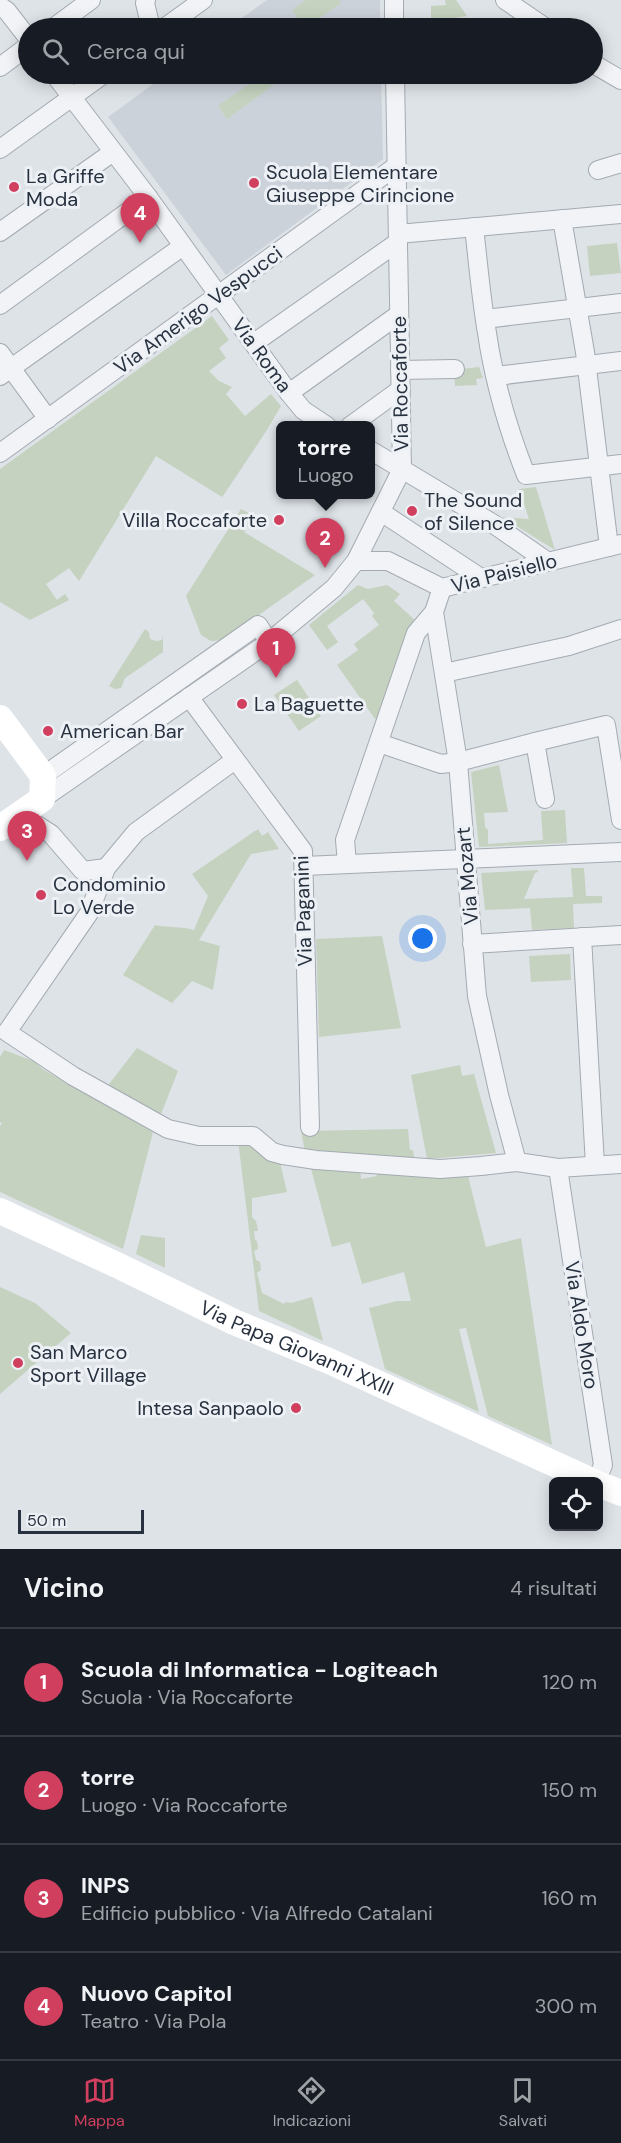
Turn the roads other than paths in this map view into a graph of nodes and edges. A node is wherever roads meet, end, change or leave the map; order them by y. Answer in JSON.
{"nodes":[{"id":1,"x":91,"y":0,"type":"edge"},
{"id":2,"x":394,"y":0,"type":"edge"},
{"id":3,"x":505,"y":0,"type":"edge"},
{"id":4,"x":140,"y":1,"type":"edge"},
{"id":5,"x":197,"y":2,"type":"edge"},
{"id":6,"x":0,"y":6,"type":"edge"},
{"id":7,"x":67,"y":18,"type":"edge"},
{"id":8,"x":147,"y":18,"type":"edge"},
{"id":9,"x":177,"y":18,"type":"edge"},
{"id":10,"x":394,"y":18,"type":"edge"},
{"id":11,"x":531,"y":18,"type":"edge"},
{"id":12,"x":18,"y":25,"type":"edge"},
{"id":13,"x":18,"y":54,"type":"edge"},
{"id":14,"x":0,"y":67,"type":"edge"},
{"id":15,"x":603,"y":69,"type":"edge"},
{"id":16,"x":621,"y":80,"type":"edge"},
{"id":17,"x":62,"y":84,"type":"edge"},
{"id":18,"x":91,"y":84,"type":"edge"},
{"id":19,"x":395,"y":84,"type":"edge"},
{"id":20,"x":72,"y":98,"type":"junction"},
{"id":21,"x":0,"y":149,"type":"edge"},
{"id":22,"x":113,"y":152,"type":"junction"},
{"id":23,"x":621,"y":163,"type":"edge"},
{"id":24,"x":395,"y":167,"type":"junction"},
{"id":25,"x":598,"y":170,"type":"dead end"},
{"id":26,"x":148,"y":197,"type":"junction"},
{"id":27,"x":621,"y":214,"type":"edge"},
{"id":28,"x":562,"y":219,"type":"junction"},
{"id":29,"x":474,"y":227,"type":"junction"},
{"id":30,"x":0,"y":232,"type":"edge"},
{"id":31,"x":398,"y":238,"type":"junction"},
{"id":32,"x":183,"y":246,"type":"junction"},
{"id":33,"x":218,"y":294,"type":"junction"},
{"id":34,"x":621,"y":303,"type":"edge"},
{"id":35,"x":0,"y":305,"type":"edge"},
{"id":36,"x":576,"y":308,"type":"junction"},
{"id":37,"x":398,"y":315,"type":"junction"},
{"id":38,"x":485,"y":319,"type":"junction"},
{"id":39,"x":254,"y":344,"type":"junction"},
{"id":40,"x":0,"y":353,"type":"edge"},
{"id":41,"x":621,"y":361,"type":"edge"},
{"id":42,"x":586,"y":365,"type":"junction"},
{"id":43,"x":454,"y":369,"type":"dead end"},
{"id":44,"x":400,"y":370,"type":"junction"},
{"id":45,"x":6,"y":372,"type":"edge"},
{"id":46,"x":496,"y":376,"type":"junction"},
{"id":47,"x":401,"y":389,"type":"junction"},
{"id":48,"x":289,"y":393,"type":"junction"},
{"id":49,"x":48,"y":419,"type":"junction"},
{"id":50,"x":320,"y":421,"type":"edge"},
{"id":51,"x":357,"y":421,"type":"edge"},
{"id":52,"x":0,"y":453,"type":"edge"},
{"id":53,"x":375,"y":453,"type":"edge"},
{"id":54,"x":621,"y":464,"type":"edge"},
{"id":55,"x":599,"y":466,"type":"junction"},
{"id":56,"x":402,"y":469,"type":"junction"},
{"id":57,"x":381,"y":512,"type":"junction"},
{"id":58,"x":615,"y":545,"type":"edge"},
{"id":59,"x":356,"y":561,"type":"junction"},
{"id":60,"x":548,"y":562,"type":"junction"},
{"id":61,"x":481,"y":578,"type":"junction"},
{"id":62,"x":442,"y":588,"type":"junction"},
{"id":63,"x":434,"y":612,"type":"junction"},
{"id":64,"x":621,"y":630,"type":"edge"},
{"id":65,"x":269,"y":642,"type":"junction"},
{"id":66,"x":444,"y":673,"type":"junction"},
{"id":67,"x":187,"y":675,"type":"junction"},
{"id":68,"x":193,"y":694,"type":"junction"},
{"id":69,"x":0,"y":718,"type":"edge"},
{"id":70,"x":535,"y":742,"type":"junction"},
{"id":71,"x":379,"y":743,"type":"junction"},
{"id":72,"x":235,"y":760,"type":"junction"},
{"id":73,"x":458,"y":762,"type":"junction"},
{"id":74,"x":43,"y":787,"type":"junction"},
{"id":75,"x":545,"y":799,"type":"dead end"},
{"id":76,"x":621,"y":820,"type":"edge"},
{"id":77,"x":10,"y":821,"type":"edge"},
{"id":78,"x":621,"y":852,"type":"edge"},
{"id":79,"x":465,"y":860,"type":"junction"},
{"id":80,"x":347,"y":864,"type":"junction"},
{"id":81,"x":304,"y":866,"type":"junction"},
{"id":82,"x":106,"y":868,"type":"junction"},
{"id":83,"x":621,"y":935,"type":"edge"},
{"id":84,"x":582,"y":937,"type":"junction"},
{"id":85,"x":472,"y":944,"type":"junction"},
{"id":86,"x":310,"y":1126,"type":"dead end"},
{"id":87,"x":517,"y":1162,"type":"junction"},
{"id":88,"x":621,"y":1164,"type":"edge"},
{"id":89,"x":595,"y":1165,"type":"junction"},
{"id":90,"x":558,"y":1167,"type":"junction"},
{"id":91,"x":0,"y":1211,"type":"edge"},
{"id":92,"x":585,"y":1477,"type":"edge"},
{"id":93,"x":598,"y":1477,"type":"edge"},
{"id":94,"x":603,"y":1485,"type":"edge"},
{"id":95,"x":621,"y":1493,"type":"edge"}],
"edges":[{"from":1,"to":7,"type":"street"},
{"from":2,"to":10,"type":"street"},
{"from":3,"to":11,"type":"street"},
{"from":4,"to":8,"type":"street"},
{"from":5,"to":9,"type":"street"},
{"from":6,"to":12,"type":"street"},
{"from":13,"to":14,"type":"street"},
{"from":15,"to":16,"type":"street"},
{"from":17,"to":20,"type":"street","name":"Via Roma"},
{"from":18,"to":20,"type":"street"},
{"from":19,"to":24,"type":"street","name":"Via Roccaforte"},
{"from":20,"to":21,"type":"street"},
{"from":20,"to":22,"type":"street","name":"Via Roma"},
{"from":22,"to":26,"type":"street","name":"Via Roma"},
{"from":22,"to":30,"type":"street"},
{"from":23,"to":25,"type":"street"},
{"from":24,"to":31,"type":"street","name":"Via Roccaforte"},
{"from":24,"to":33,"type":"street","name":"Via Amerigo Vespucci"},
{"from":26,"to":32,"type":"street","name":"Via Roma"},
{"from":26,"to":35,"type":"street"},
{"from":27,"to":28,"type":"street"},
{"from":28,"to":29,"type":"street"},
{"from":28,"to":36,"type":"street"},
{"from":29,"to":31,"type":"street"},
{"from":29,"to":38,"type":"street"},
{"from":31,"to":37,"type":"street","name":"Via Roccaforte"},
{"from":31,"to":39,"type":"street"},
{"from":32,"to":33,"type":"street","name":"Via Roma"},
{"from":32,"to":45,"type":"street"},
{"from":33,"to":39,"type":"street","name":"Via Roma"},
{"from":33,"to":49,"type":"street","name":"Via Amerigo Vespucci"},
{"from":34,"to":36,"type":"street"},
{"from":36,"to":38,"type":"street"},
{"from":36,"to":42,"type":"street"},
{"from":37,"to":44,"type":"street","name":"Via Roccaforte"},
{"from":37,"to":48,"type":"street"},
{"from":38,"to":46,"type":"street"},
{"from":39,"to":48,"type":"street","name":"Via Roma"},
{"from":40,"to":45,"type":"street"},
{"from":41,"to":42,"type":"street"},
{"from":42,"to":46,"type":"street"},
{"from":42,"to":55,"type":"street"},
{"from":43,"to":44,"type":"street"},
{"from":44,"to":47,"type":"street","name":"Via Roccaforte"},
{"from":45,"to":49,"type":"street"},
{"from":46,"to":55,"type":"street"},
{"from":47,"to":51,"type":"street"},
{"from":47,"to":56,"type":"street","name":"Via Roccaforte"},
{"from":48,"to":50,"type":"street","name":"Via Roma"},
{"from":49,"to":52,"type":"street","name":"Via Amerigo Vespucci"},
{"from":53,"to":56,"type":"street"},
{"from":54,"to":55,"type":"street"},
{"from":55,"to":58,"type":"street"},
{"from":56,"to":57,"type":"street","name":"Via Roccaforte"},
{"from":56,"to":60,"type":"street"},
{"from":57,"to":59,"type":"street","name":"Via Roccaforte"},
{"from":57,"to":61,"type":"street"},
{"from":58,"to":60,"type":"street","name":"Via Paisiello"},
{"from":59,"to":62,"type":"street","name":"Via Paisiello"},
{"from":59,"to":65,"type":"street","name":"Via Roccaforte"},
{"from":60,"to":61,"type":"street","name":"Via Paisiello"},
{"from":61,"to":62,"type":"street","name":"Via Paisiello"},
{"from":62,"to":63,"type":"street","name":"Via Mozart"},
{"from":63,"to":66,"type":"street","name":"Via Mozart"},
{"from":63,"to":71,"type":"street"},
{"from":64,"to":66,"type":"street"},
{"from":65,"to":67,"type":"street"},
{"from":65,"to":68,"type":"street","name":"Via Roccaforte"},
{"from":66,"to":73,"type":"street","name":"Via Mozart"},
{"from":67,"to":68,"type":"street","name":"Via Paganini"},
{"from":67,"to":74,"type":"street"},
{"from":68,"to":72,"type":"street","name":"Via Paganini"},
{"from":68,"to":74,"type":"street","name":"Via Roccaforte"},
{"from":69,"to":74,"type":"street"},
{"from":70,"to":73,"type":"street"},
{"from":70,"to":75,"type":"street"},
{"from":70,"to":76,"type":"street"},
{"from":71,"to":73,"type":"street"},
{"from":71,"to":80,"type":"street"},
{"from":72,"to":81,"type":"street","name":"Via Paganini"},
{"from":72,"to":82,"type":"street"},
{"from":73,"to":79,"type":"street","name":"Via Mozart"},
{"from":74,"to":77,"type":"street","name":"Via Roccaforte"},
{"from":77,"to":82,"type":"street"},
{"from":78,"to":79,"type":"street"},
{"from":79,"to":80,"type":"street"},
{"from":79,"to":85,"type":"street","name":"Via Mozart"},
{"from":80,"to":81,"type":"street"},
{"from":81,"to":86,"type":"street","name":"Via Paganini"},
{"from":82,"to":87,"type":"street"},
{"from":83,"to":84,"type":"street"},
{"from":84,"to":85,"type":"street"},
{"from":84,"to":89,"type":"street"},
{"from":85,"to":87,"type":"street","name":"Via Mozart"},
{"from":87,"to":90,"type":"street"},
{"from":88,"to":89,"type":"street"},
{"from":89,"to":90,"type":"street"},
{"from":90,"to":93,"type":"street","name":"Via Aldo Moro"},
{"from":91,"to":92,"type":"street","name":"Via Papa Giovanni XXIII"},
{"from":94,"to":95,"type":"street","name":"Via Papa Giovanni XXIII"}]}
